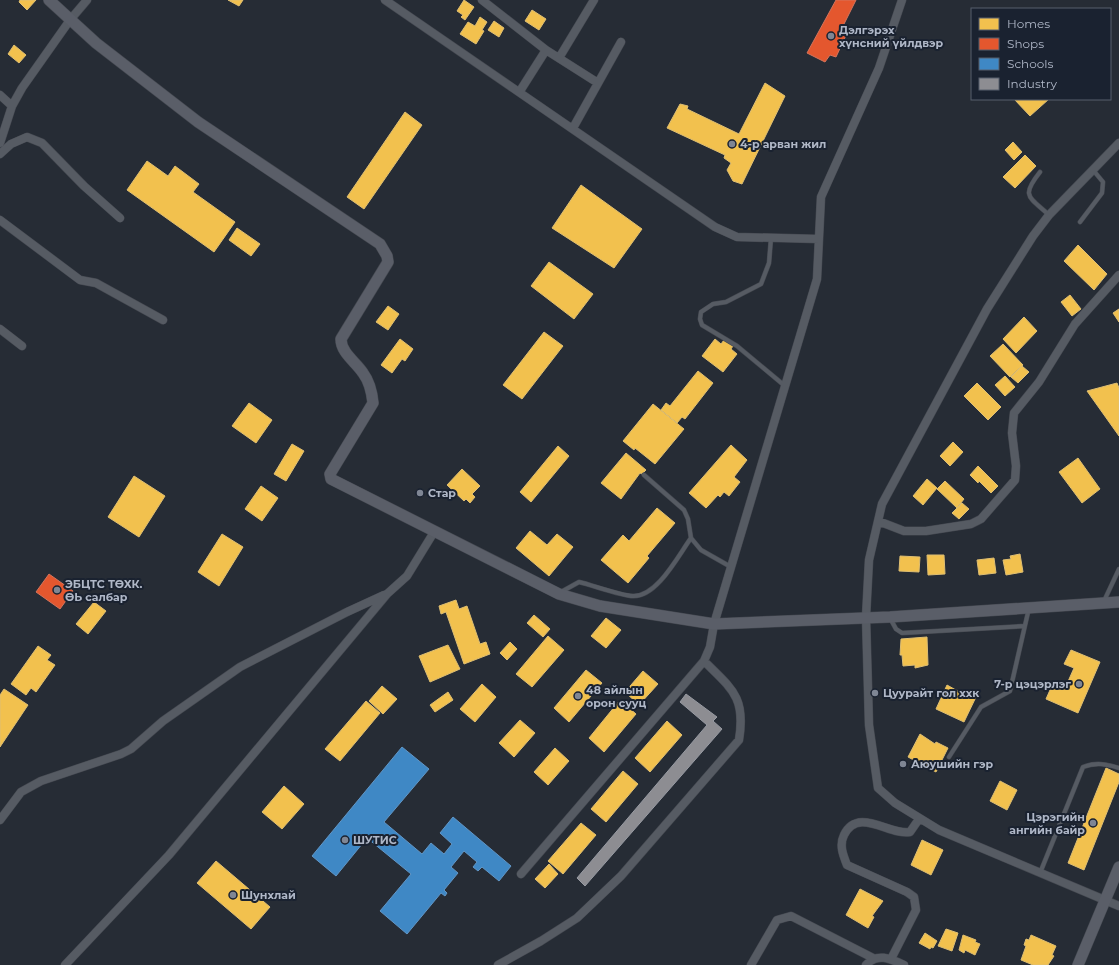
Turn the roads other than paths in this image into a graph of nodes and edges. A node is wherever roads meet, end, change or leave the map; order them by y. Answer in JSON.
{"nodes":[{"id":1,"x":49,"y":0,"type":"edge"},
{"id":2,"x":87,"y":0,"type":"edge"},
{"id":3,"x":385,"y":0,"type":"edge"},
{"id":4,"x":482,"y":0,"type":"edge"},
{"id":5,"x":594,"y":0,"type":"edge"},
{"id":6,"x":902,"y":0,"type":"edge"},
{"id":7,"x":70,"y":20,"type":"junction"},
{"id":8,"x":622,"y":42,"type":"dead end"},
{"id":9,"x":546,"y":50,"type":"junction"},
{"id":10,"x":559,"y":58,"type":"junction"},
{"id":11,"x":598,"y":83,"type":"junction"},
{"id":12,"x":520,"y":91,"type":"junction"},
{"id":13,"x":0,"y":95,"type":"edge"},
{"id":14,"x":12,"y":106,"type":"junction"},
{"id":15,"x":573,"y":128,"type":"junction"},
{"id":16,"x":0,"y":143,"type":"edge"},
{"id":17,"x":1119,"y":143,"type":"edge"},
{"id":18,"x":0,"y":154,"type":"edge"},
{"id":19,"x":1092,"y":170,"type":"junction"},
{"id":20,"x":1040,"y":172,"type":"dead end"},
{"id":21,"x":1049,"y":215,"type":"junction"},
{"id":22,"x":120,"y":218,"type":"dead end"},
{"id":23,"x":0,"y":220,"type":"edge"},
{"id":24,"x":1080,"y":222,"type":"dead end"},
{"id":25,"x":771,"y":238,"type":"junction"},
{"id":26,"x":819,"y":239,"type":"junction"},
{"id":27,"x":1118,"y":278,"type":"edge"},
{"id":28,"x":163,"y":320,"type":"dead end"},
{"id":29,"x":0,"y":329,"type":"edge"},
{"id":30,"x":22,"y":346,"type":"dead end"},
{"id":31,"x":785,"y":386,"type":"junction"},
{"id":32,"x":644,"y":476,"type":"dead end"},
{"id":33,"x":878,"y":520,"type":"junction"},
{"id":34,"x":434,"y":532,"type":"junction"},
{"id":35,"x":691,"y":538,"type":"junction"},
{"id":36,"x":731,"y":567,"type":"junction"},
{"id":37,"x":1119,"y":569,"type":"edge"},
{"id":38,"x":387,"y":594,"type":"junction"},
{"id":39,"x":559,"y":594,"type":"junction"},
{"id":40,"x":1119,"y":602,"type":"edge"},
{"id":41,"x":1103,"y":603,"type":"junction"},
{"id":42,"x":1030,"y":608,"type":"junction"},
{"id":43,"x":866,"y":617,"type":"junction"},
{"id":44,"x":890,"y":617,"type":"junction"},
{"id":45,"x":714,"y":624,"type":"junction"},
{"id":46,"x":1025,"y":626,"type":"junction"},
{"id":47,"x":704,"y":661,"type":"junction"},
{"id":48,"x":949,"y":757,"type":"dead end"},
{"id":49,"x":1119,"y":768,"type":"edge"},
{"id":50,"x":2,"y":815,"type":"edge"},
{"id":51,"x":919,"y":819,"type":"junction"},
{"id":52,"x":1119,"y":867,"type":"edge"},
{"id":53,"x":1040,"y":872,"type":"junction"},
{"id":54,"x":521,"y":874,"type":"dead end"},
{"id":55,"x":1106,"y":900,"type":"junction"},
{"id":56,"x":1119,"y":906,"type":"edge"},
{"id":57,"x":873,"y":958,"type":"junction"},
{"id":58,"x":891,"y":959,"type":"junction"},
{"id":59,"x":64,"y":965,"type":"edge"},
{"id":60,"x":498,"y":965,"type":"edge"},
{"id":61,"x":751,"y":965,"type":"edge"},
{"id":62,"x":866,"y":965,"type":"edge"},
{"id":63,"x":904,"y":965,"type":"edge"},
{"id":64,"x":1078,"y":965,"type":"edge"}],
"edges":[{"from":1,"to":7,"type":"street"},
{"from":2,"to":7,"type":"street"},
{"from":3,"to":12,"type":"street"},
{"from":4,"to":9,"type":"street"},
{"from":5,"to":10,"type":"street"},
{"from":6,"to":26,"type":"street"},
{"from":7,"to":14,"type":"street"},
{"from":7,"to":34,"type":"street"},
{"from":8,"to":11,"type":"street"},
{"from":9,"to":10,"type":"street"},
{"from":9,"to":12,"type":"street"},
{"from":10,"to":11,"type":"street"},
{"from":11,"to":15,"type":"street"},
{"from":12,"to":15,"type":"street"},
{"from":13,"to":14,"type":"street"},
{"from":14,"to":16,"type":"street"},
{"from":15,"to":25,"type":"street"},
{"from":17,"to":19,"type":"street"},
{"from":18,"to":22,"type":"street"},
{"from":19,"to":21,"type":"street"},
{"from":19,"to":24,"type":"lane"},
{"from":20,"to":21,"type":"lane"},
{"from":21,"to":33,"type":"street"},
{"from":23,"to":28,"type":"street"},
{"from":25,"to":26,"type":"street"},
{"from":25,"to":31,"type":"lane"},
{"from":26,"to":31,"type":"street"},
{"from":27,"to":33,"type":"street"},
{"from":29,"to":30,"type":"street"},
{"from":31,"to":36,"type":"street"},
{"from":32,"to":35,"type":"lane"},
{"from":33,"to":43,"type":"street"},
{"from":34,"to":38,"type":"street"},
{"from":34,"to":39,"type":"street"},
{"from":35,"to":36,"type":"lane"},
{"from":35,"to":39,"type":"lane"},
{"from":36,"to":45,"type":"street"},
{"from":37,"to":41,"type":"lane"},
{"from":38,"to":50,"type":"street"},
{"from":38,"to":59,"type":"street"},
{"from":39,"to":45,"type":"street"},
{"from":40,"to":41,"type":"street"},
{"from":41,"to":42,"type":"street"},
{"from":42,"to":44,"type":"street"},
{"from":42,"to":46,"type":"lane"},
{"from":43,"to":44,"type":"street"},
{"from":43,"to":45,"type":"street"},
{"from":43,"to":51,"type":"street"},
{"from":44,"to":46,"type":"lane"},
{"from":45,"to":47,"type":"street"},
{"from":46,"to":48,"type":"lane"},
{"from":47,"to":54,"type":"street"},
{"from":47,"to":60,"type":"street"},
{"from":49,"to":53,"type":"lane"},
{"from":51,"to":53,"type":"street"},
{"from":51,"to":58,"type":"street"},
{"from":52,"to":55,"type":"street"},
{"from":53,"to":55,"type":"street"},
{"from":55,"to":56,"type":"street"},
{"from":55,"to":64,"type":"street"},
{"from":57,"to":58,"type":"street"},
{"from":57,"to":61,"type":"street"},
{"from":57,"to":62,"type":"street"},
{"from":58,"to":63,"type":"street"}]}
